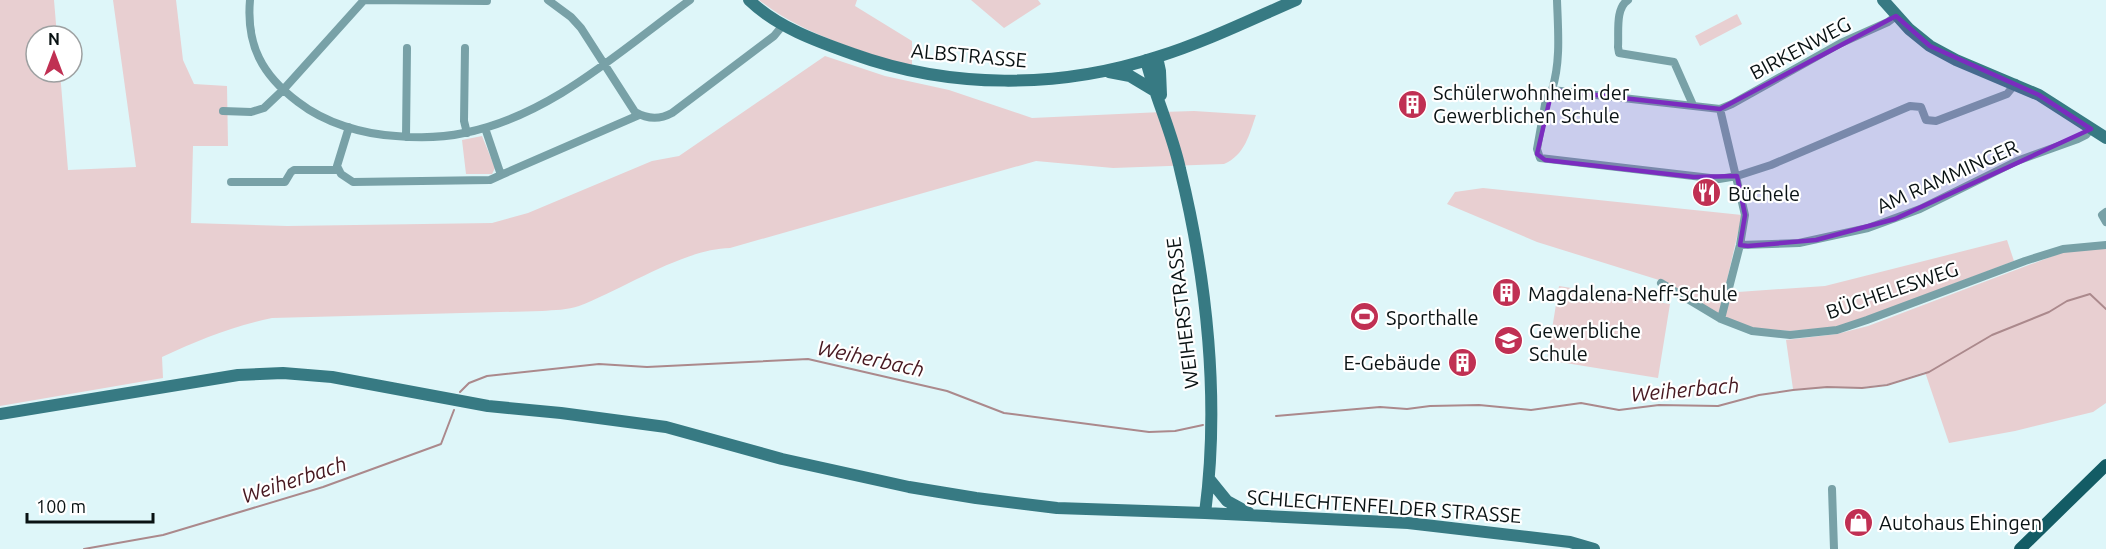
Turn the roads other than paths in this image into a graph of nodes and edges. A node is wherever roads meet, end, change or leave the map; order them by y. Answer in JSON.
{"nodes":[{"id":1,"x":250,"y":0,"type":"edge"},
{"id":2,"x":364,"y":0,"type":"edge"},
{"id":3,"x":548,"y":0,"type":"edge"},
{"id":4,"x":690,"y":0,"type":"edge"},
{"id":5,"x":749,"y":0,"type":"edge"},
{"id":6,"x":1296,"y":0,"type":"edge"},
{"id":7,"x":1557,"y":0,"type":"edge"},
{"id":8,"x":1628,"y":0,"type":"edge"},
{"id":9,"x":1882,"y":0,"type":"edge"},
{"id":10,"x":487,"y":1,"type":"edge"},
{"id":11,"x":1896,"y":16,"type":"junction"},
{"id":12,"x":783,"y":25,"type":"junction"},
{"id":13,"x":407,"y":48,"type":"dead end"},
{"id":14,"x":465,"y":48,"type":"dead end"},
{"id":15,"x":1152,"y":59,"type":"junction"},
{"id":16,"x":604,"y":64,"type":"junction"},
{"id":17,"x":1101,"y":72,"type":"junction"},
{"id":18,"x":2016,"y":83,"type":"junction"},
{"id":19,"x":283,"y":90,"type":"junction"},
{"id":20,"x":1552,"y":90,"type":"junction"},
{"id":21,"x":1155,"y":91,"type":"junction"},
{"id":22,"x":1692,"y":105,"type":"junction"},
{"id":23,"x":1720,"y":109,"type":"junction"},
{"id":24,"x":223,"y":111,"type":"dead end"},
{"id":25,"x":1162,"y":112,"type":"junction"},
{"id":26,"x":639,"y":115,"type":"junction"},
{"id":27,"x":349,"y":127,"type":"junction"},
{"id":28,"x":484,"y":128,"type":"junction"},
{"id":29,"x":2091,"y":129,"type":"junction"},
{"id":30,"x":467,"y":133,"type":"junction"},
{"id":31,"x":406,"y":137,"type":"junction"},
{"id":32,"x":2106,"y":138,"type":"edge"},
{"id":33,"x":338,"y":170,"type":"junction"},
{"id":34,"x":501,"y":175,"type":"junction"},
{"id":35,"x":1737,"y":176,"type":"junction"},
{"id":36,"x":231,"y":182,"type":"dead end"},
{"id":37,"x":1740,"y":245,"type":"junction"},
{"id":38,"x":2106,"y":245,"type":"edge"},
{"id":39,"x":1661,"y":283,"type":"dead end"},
{"id":40,"x":1720,"y":319,"type":"junction"},
{"id":41,"x":0,"y":414,"type":"edge"},
{"id":42,"x":2106,"y":465,"type":"edge"},
{"id":43,"x":1210,"y":480,"type":"junction"},
{"id":44,"x":1833,"y":489,"type":"dead end"},
{"id":45,"x":1205,"y":513,"type":"junction"},
{"id":46,"x":1255,"y":516,"type":"junction"},
{"id":47,"x":1594,"y":549,"type":"edge"},
{"id":48,"x":1834,"y":549,"type":"edge"},
{"id":49,"x":2020,"y":549,"type":"edge"}],
"edges":[{"from":1,"to":19,"type":"street"},
{"from":2,"to":10,"type":"street"},
{"from":2,"to":19,"type":"street"},
{"from":3,"to":16,"type":"street"},
{"from":4,"to":16,"type":"street"},
{"from":5,"to":12,"type":"street","name":"ALBSTRASSE"},
{"from":6,"to":15,"type":"street","name":"ALBSTRASSE"},
{"from":7,"to":20,"type":"street"},
{"from":8,"to":22,"type":"street"},
{"from":9,"to":11,"type":"street"},
{"from":11,"to":18,"type":"street"},
{"from":11,"to":23,"type":"street","name":"BIRKENWEG"},
{"from":12,"to":17,"type":"street","name":"ALBSTRASSE"},
{"from":12,"to":26,"type":"street"},
{"from":13,"to":31,"type":"street"},
{"from":14,"to":30,"type":"street"},
{"from":15,"to":17,"type":"street","name":"ALBSTRASSE"},
{"from":15,"to":21,"type":"street","name":"WEIHERSTRASSE"},
{"from":15,"to":25,"type":"street","name":"WEIHERSTRASSE"},
{"from":16,"to":26,"type":"street"},
{"from":16,"to":28,"type":"street"},
{"from":17,"to":21,"type":"street"},
{"from":18,"to":29,"type":"street"},
{"from":18,"to":35,"type":"street"},
{"from":19,"to":24,"type":"street"},
{"from":19,"to":27,"type":"street"},
{"from":20,"to":22,"type":"street"},
{"from":20,"to":35,"type":"street"},
{"from":21,"to":25,"type":"street","name":"WEIHERSTRASSE"},
{"from":22,"to":23,"type":"street"},
{"from":23,"to":35,"type":"street"},
{"from":25,"to":43,"type":"street","name":"WEIHERSTRASSE"},
{"from":26,"to":34,"type":"street"},
{"from":27,"to":31,"type":"street"},
{"from":27,"to":33,"type":"street"},
{"from":28,"to":30,"type":"street"},
{"from":28,"to":34,"type":"street"},
{"from":29,"to":32,"type":"street"},
{"from":29,"to":37,"type":"street","name":"AM RAMMINGER"},
{"from":30,"to":31,"type":"street"},
{"from":33,"to":34,"type":"street"},
{"from":33,"to":36,"type":"street"},
{"from":35,"to":37,"type":"street"},
{"from":37,"to":40,"type":"street"},
{"from":38,"to":40,"type":"street","name":"BÜCHELESWEG"},
{"from":39,"to":40,"type":"street","name":"BÜCHELESWEG"},
{"from":41,"to":45,"type":"street","name":"SCHLECHTENFELDER STRASSE"},
{"from":42,"to":49,"type":"main road"},
{"from":43,"to":45,"type":"street","name":"WEIHERSTRASSE"},
{"from":43,"to":46,"type":"street"},
{"from":44,"to":48,"type":"street"},
{"from":45,"to":46,"type":"street","name":"SCHLECHTENFELDER STRASSE"},
{"from":46,"to":47,"type":"street","name":"SCHLECHTENFELDER STRASSE"}]}
